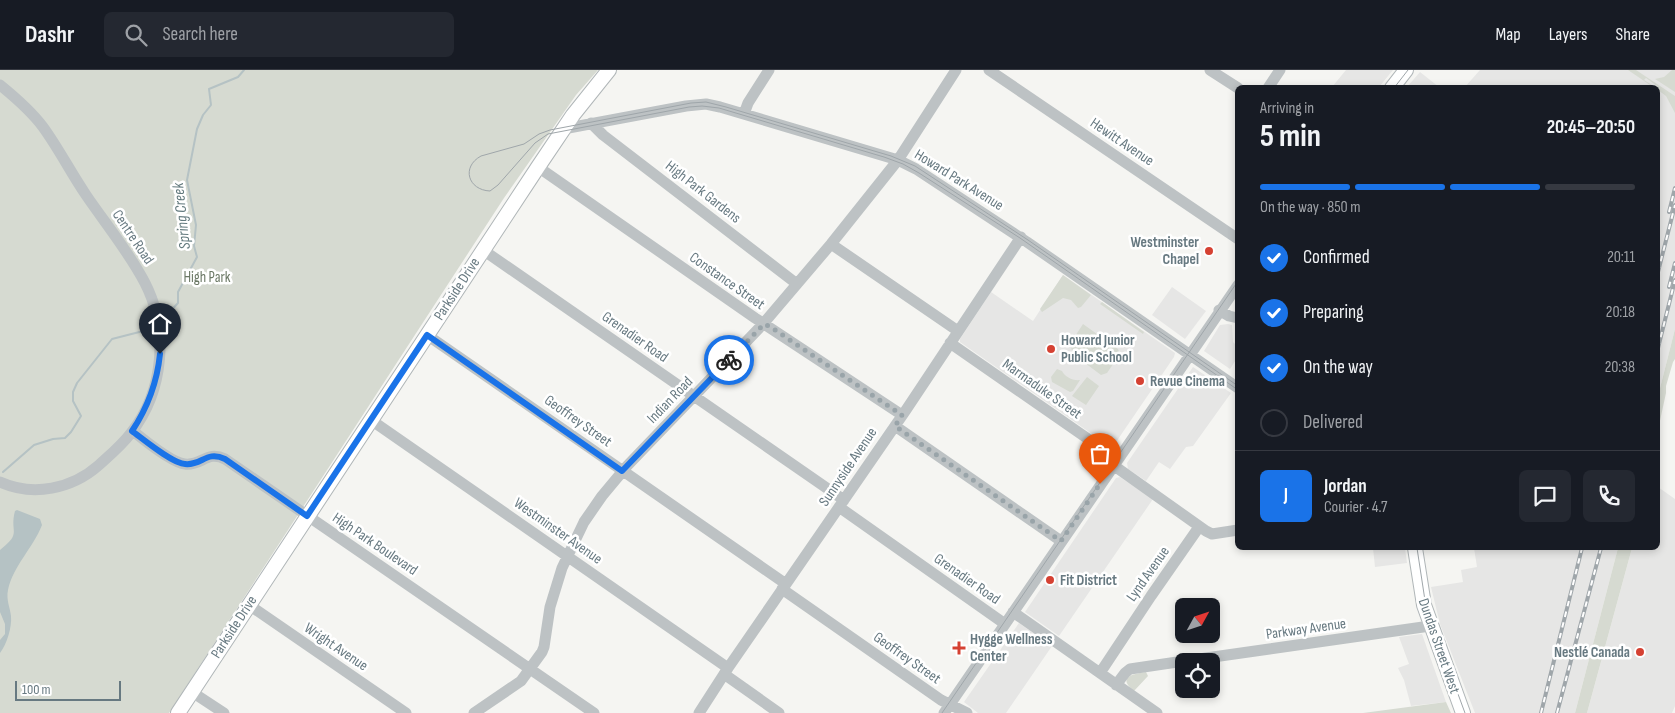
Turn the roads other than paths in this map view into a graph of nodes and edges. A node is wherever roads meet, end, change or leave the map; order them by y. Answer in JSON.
{"nodes":[{"id":1,"x":609,"y":70,"type":"edge"},
{"id":2,"x":769,"y":70,"type":"edge"},
{"id":3,"x":956,"y":70,"type":"edge"},
{"id":4,"x":990,"y":70,"type":"edge"},
{"id":5,"x":1210,"y":70,"type":"edge"},
{"id":6,"x":1280,"y":70,"type":"edge"},
{"id":7,"x":1406,"y":70,"type":"edge"},
{"id":8,"x":0,"y":85,"type":"edge"},
{"id":9,"x":1270,"y":85,"type":"edge"},
{"id":10,"x":1394,"y":85,"type":"edge"},
{"id":11,"x":1235,"y":86,"type":"edge"},
{"id":12,"x":744,"y":114,"type":"junction"},
{"id":13,"x":591,"y":123,"type":"junction"},
{"id":14,"x":563,"y":129,"type":"junction"},
{"id":15,"x":898,"y":160,"type":"junction"},
{"id":16,"x":538,"y":167,"type":"junction"},
{"id":17,"x":1020,"y":237,"type":"junction"},
{"id":18,"x":1235,"y":237,"type":"edge"},
{"id":19,"x":831,"y":244,"type":"junction"},
{"id":20,"x":483,"y":250,"type":"junction"},
{"id":21,"x":797,"y":284,"type":"junction"},
{"id":22,"x":1235,"y":288,"type":"edge"},
{"id":23,"x":1219,"y":310,"type":"junction"},
{"id":24,"x":1235,"y":317,"type":"edge"},
{"id":25,"x":764,"y":324,"type":"junction"},
{"id":26,"x":958,"y":331,"type":"junction"},
{"id":27,"x":427,"y":335,"type":"junction"},
{"id":28,"x":950,"y":343,"type":"junction"},
{"id":29,"x":1189,"y":354,"type":"junction"},
{"id":30,"x":1235,"y":386,"type":"edge"},
{"id":31,"x":694,"y":396,"type":"junction"},
{"id":32,"x":902,"y":415,"type":"junction"},
{"id":33,"x":371,"y":420,"type":"junction"},
{"id":34,"x":895,"y":426,"type":"junction"},
{"id":35,"x":132,"y":431,"type":"junction"},
{"id":36,"x":1115,"y":462,"type":"junction"},
{"id":37,"x":622,"y":471,"type":"junction"},
{"id":38,"x":0,"y":482,"type":"edge"},
{"id":39,"x":842,"y":503,"type":"junction"},
{"id":40,"x":307,"y":516,"type":"junction"},
{"id":41,"x":1199,"y":527,"type":"junction"},
{"id":42,"x":1235,"y":530,"type":"edge"},
{"id":43,"x":1061,"y":541,"type":"junction"},
{"id":44,"x":1415,"y":550,"type":"edge"},
{"id":45,"x":567,"y":556,"type":"junction"},
{"id":46,"x":784,"y":586,"type":"junction"},
{"id":47,"x":249,"y":605,"type":"junction"},
{"id":48,"x":1013,"y":612,"type":"junction"},
{"id":49,"x":1005,"y":624,"type":"junction"},
{"id":50,"x":1430,"y":626,"type":"junction"},
{"id":51,"x":1113,"y":652,"type":"junction"},
{"id":52,"x":1220,"y":656,"type":"edge"},
{"id":53,"x":1175,"y":662,"type":"edge"},
{"id":54,"x":530,"y":669,"type":"junction"},
{"id":55,"x":1130,"y":669,"type":"junction"},
{"id":56,"x":726,"y":671,"type":"junction"},
{"id":57,"x":1100,"y":673,"type":"junction"},
{"id":58,"x":1116,"y":685,"type":"junction"},
{"id":59,"x":192,"y":692,"type":"junction"},
{"id":60,"x":947,"y":709,"type":"edge"},
{"id":61,"x":178,"y":713,"type":"edge"},
{"id":62,"x":224,"y":713,"type":"edge"},
{"id":63,"x":406,"y":713,"type":"edge"},
{"id":64,"x":474,"y":713,"type":"edge"},
{"id":65,"x":594,"y":713,"type":"edge"},
{"id":66,"x":699,"y":713,"type":"edge"},
{"id":67,"x":779,"y":713,"type":"edge"},
{"id":68,"x":967,"y":713,"type":"edge"},
{"id":69,"x":1157,"y":713,"type":"edge"},
{"id":70,"x":1463,"y":713,"type":"edge"}],
"edges":[{"from":1,"to":14,"type":"main road","name":"Parkside Drive"},
{"from":2,"to":12,"type":"street"},
{"from":3,"to":15,"type":"street","name":"Indian Road"},
{"from":4,"to":18,"type":"street","name":"Hewitt Avenue"},
{"from":5,"to":11,"type":"street"},
{"from":6,"to":9,"type":"street"},
{"from":7,"to":10,"type":"main road"},
{"from":8,"to":35,"type":"street","name":"Centre Road"},
{"from":12,"to":13,"type":"street","name":"Howard Park Avenue"},
{"from":12,"to":15,"type":"street","name":"Howard Park Avenue"},
{"from":13,"to":14,"type":"street","name":"Howard Park Avenue"},
{"from":13,"to":21,"type":"street","name":"High Park Gardens"},
{"from":14,"to":16,"type":"main road","name":"Parkside Drive"},
{"from":15,"to":17,"type":"street","name":"Howard Park Avenue"},
{"from":15,"to":19,"type":"street","name":"Indian Road"},
{"from":16,"to":20,"type":"main road","name":"Parkside Drive"},
{"from":16,"to":25,"type":"street","name":"Constance Street"},
{"from":17,"to":26,"type":"street","name":"Sunnyside Avenue"},
{"from":17,"to":29,"type":"street","name":"Howard Park Avenue"},
{"from":19,"to":21,"type":"street","name":"Indian Road"},
{"from":19,"to":26,"type":"street"},
{"from":20,"to":27,"type":"main road","name":"Parkside Drive"},
{"from":20,"to":31,"type":"street","name":"Grenadier Road"},
{"from":21,"to":25,"type":"street","name":"Indian Road"},
{"from":22,"to":23,"type":"street"},
{"from":23,"to":24,"type":"street"},
{"from":23,"to":29,"type":"street"},
{"from":25,"to":31,"type":"street","name":"Indian Road"},
{"from":25,"to":32,"type":"street","name":"Constance Street"},
{"from":26,"to":28,"type":"street","name":"Sunnyside Avenue"},
{"from":27,"to":33,"type":"main road","name":"Parkside Drive"},
{"from":27,"to":37,"type":"street","name":"Geoffrey Street"},
{"from":28,"to":32,"type":"street","name":"Sunnyside Avenue"},
{"from":28,"to":36,"type":"street","name":"Marmaduke Street"},
{"from":29,"to":30,"type":"street","name":"Howard Park Avenue"},
{"from":29,"to":36,"type":"street"},
{"from":31,"to":37,"type":"street","name":"Indian Road"},
{"from":31,"to":39,"type":"street","name":"Grenadier Road"},
{"from":32,"to":34,"type":"street","name":"Sunnyside Avenue"},
{"from":33,"to":40,"type":"main road","name":"Parkside Drive"},
{"from":33,"to":45,"type":"street","name":"Westminster Avenue"},
{"from":34,"to":39,"type":"street","name":"Sunnyside Avenue"},
{"from":34,"to":43,"type":"street"},
{"from":35,"to":38,"type":"street","name":"Centre Road"},
{"from":35,"to":40,"type":"street","name":"High Park Boulevard"},
{"from":36,"to":41,"type":"street","name":"Marmaduke Street"},
{"from":36,"to":43,"type":"street"},
{"from":37,"to":45,"type":"street","name":"Indian Road"},
{"from":37,"to":46,"type":"street","name":"Geoffrey Street"},
{"from":39,"to":46,"type":"street","name":"Sunnyside Avenue"},
{"from":39,"to":49,"type":"street","name":"Grenadier Road"},
{"from":40,"to":47,"type":"main road","name":"Parkside Drive"},
{"from":40,"to":54,"type":"street","name":"High Park Boulevard"},
{"from":41,"to":42,"type":"street"},
{"from":41,"to":51,"type":"street","name":"Lynd Avenue"},
{"from":43,"to":48,"type":"street"},
{"from":44,"to":50,"type":"main road","name":"Dundas Street West"},
{"from":45,"to":54,"type":"street","name":"Indian Road"},
{"from":45,"to":56,"type":"street","name":"Westminster Avenue"},
{"from":46,"to":56,"type":"street","name":"Sunnyside Avenue"},
{"from":46,"to":60,"type":"street","name":"Geoffrey Street"},
{"from":47,"to":59,"type":"main road","name":"Parkside Drive"},
{"from":47,"to":63,"type":"street","name":"Wright Avenue"},
{"from":48,"to":49,"type":"street"},
{"from":48,"to":57,"type":"street","name":"Grenadier Road"},
{"from":49,"to":60,"type":"street"},
{"from":50,"to":52,"type":"street","name":"Parkway Avenue"},
{"from":50,"to":70,"type":"main road","name":"Dundas Street West"},
{"from":51,"to":55,"type":"street"},
{"from":51,"to":57,"type":"street","name":"Lynd Avenue"},
{"from":53,"to":55,"type":"street","name":"Parkway Avenue"},
{"from":54,"to":64,"type":"street","name":"Indian Road"},
{"from":54,"to":65,"type":"street","name":"High Park Boulevard"},
{"from":55,"to":58,"type":"street"},
{"from":56,"to":66,"type":"street","name":"Sunnyside Avenue"},
{"from":56,"to":67,"type":"street","name":"Westminster Avenue"},
{"from":57,"to":58,"type":"street","name":"Grenadier Road"},
{"from":58,"to":69,"type":"street","name":"Grenadier Road"},
{"from":59,"to":61,"type":"main road","name":"Parkside Drive"},
{"from":59,"to":62,"type":"street"},
{"from":60,"to":68,"type":"street","name":"Geoffrey Street"}]}
